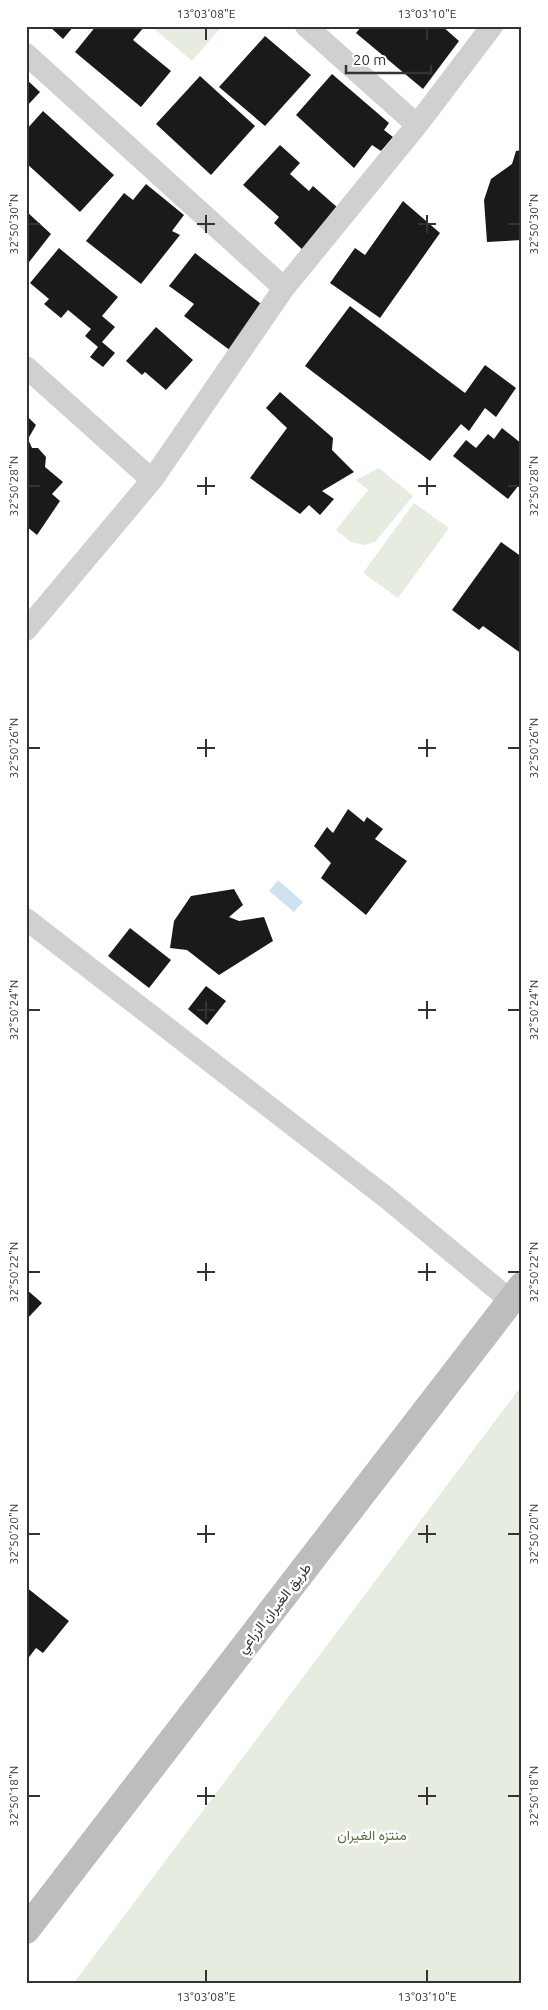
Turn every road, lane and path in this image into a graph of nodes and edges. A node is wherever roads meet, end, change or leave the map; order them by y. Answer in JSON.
{"nodes":[{"id":1,"x":306,"y":26,"type":"edge"},
{"id":2,"x":492,"y":26,"type":"edge"},
{"id":3,"x":26,"y":54,"type":"edge"},
{"id":4,"x":417,"y":124,"type":"junction"},
{"id":5,"x":284,"y":288,"type":"junction"},
{"id":6,"x":26,"y":367,"type":"edge"},
{"id":7,"x":152,"y":480,"type":"junction"},
{"id":8,"x":26,"y":630,"type":"edge"},
{"id":9,"x":26,"y":919,"type":"edge"},
{"id":10,"x":516,"y":1293,"type":"edge"},
{"id":11,"x":26,"y":1930,"type":"edge"}],
"edges":[{"from":1,"to":4,"type":"street"},
{"from":2,"to":4,"type":"street"},
{"from":3,"to":5,"type":"street"},
{"from":4,"to":5,"type":"street"},
{"from":5,"to":7,"type":"street"},
{"from":6,"to":7,"type":"street"},
{"from":7,"to":8,"type":"street"},
{"from":9,"to":10,"type":"street"},
{"from":10,"to":11,"type":"street","name":"طريق الغيران الزراعي"}]}
